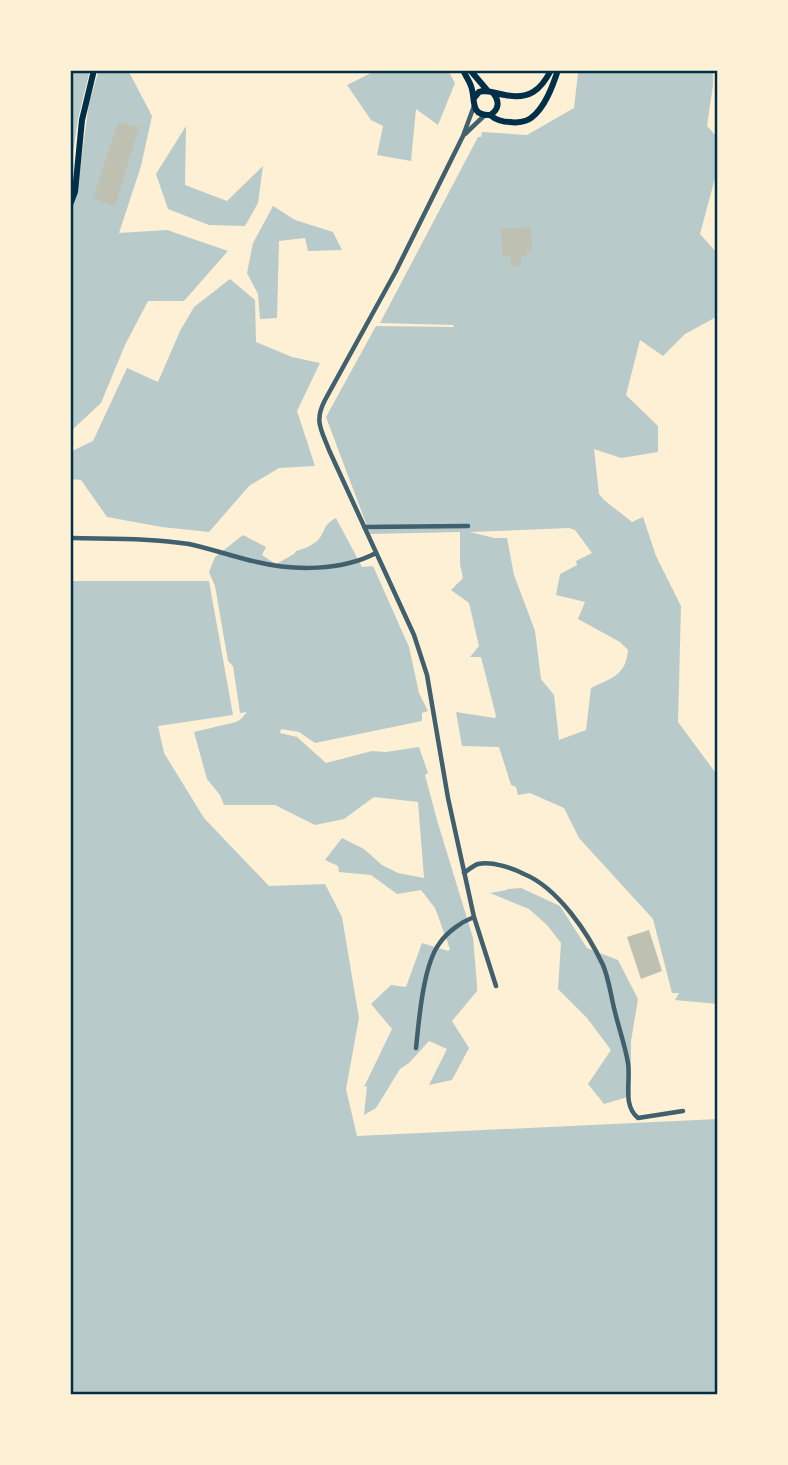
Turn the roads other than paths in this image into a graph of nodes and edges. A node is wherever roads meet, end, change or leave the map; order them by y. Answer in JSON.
{"nodes":[{"id":1,"x":94,"y":70,"type":"edge"},
{"id":2,"x":463,"y":70,"type":"edge"},
{"id":3,"x":470,"y":70,"type":"edge"},
{"id":4,"x":551,"y":70,"type":"edge"},
{"id":5,"x":558,"y":70,"type":"edge"},
{"id":6,"x":489,"y":91,"type":"junction"},
{"id":7,"x":474,"y":98,"type":"junction"},
{"id":8,"x":474,"y":106,"type":"junction"},
{"id":9,"x":487,"y":115,"type":"junction"},
{"id":10,"x":463,"y":136,"type":"junction"},
{"id":11,"x":70,"y":205,"type":"edge"},
{"id":12,"x":468,"y":526,"type":"dead end"},
{"id":13,"x":363,"y":527,"type":"junction"},
{"id":14,"x":72,"y":538,"type":"dead end"},
{"id":15,"x":376,"y":553,"type":"junction"},
{"id":16,"x":464,"y":873,"type":"junction"},
{"id":17,"x":474,"y":918,"type":"junction"},
{"id":18,"x":496,"y":986,"type":"dead end"},
{"id":19,"x":416,"y":1048,"type":"dead end"},
{"id":20,"x":683,"y":1111,"type":"dead end"}],
"edges":[{"from":1,"to":11,"type":"main road"},
{"from":2,"to":7,"type":"main road"},
{"from":3,"to":6,"type":"main road"},
{"from":4,"to":6,"type":"main road"},
{"from":5,"to":9,"type":"main road"},
{"from":6,"to":7,"type":"main road"},
{"from":6,"to":9,"type":"main road"},
{"from":7,"to":8,"type":"main road"},
{"from":8,"to":9,"type":"main road"},
{"from":8,"to":10,"type":"street"},
{"from":9,"to":10,"type":"street"},
{"from":10,"to":13,"type":"street"},
{"from":12,"to":13,"type":"street"},
{"from":13,"to":15,"type":"street"},
{"from":14,"to":15,"type":"street"},
{"from":15,"to":16,"type":"street"},
{"from":16,"to":17,"type":"street"},
{"from":16,"to":20,"type":"street"},
{"from":17,"to":18,"type":"street"},
{"from":17,"to":19,"type":"street"}]}
